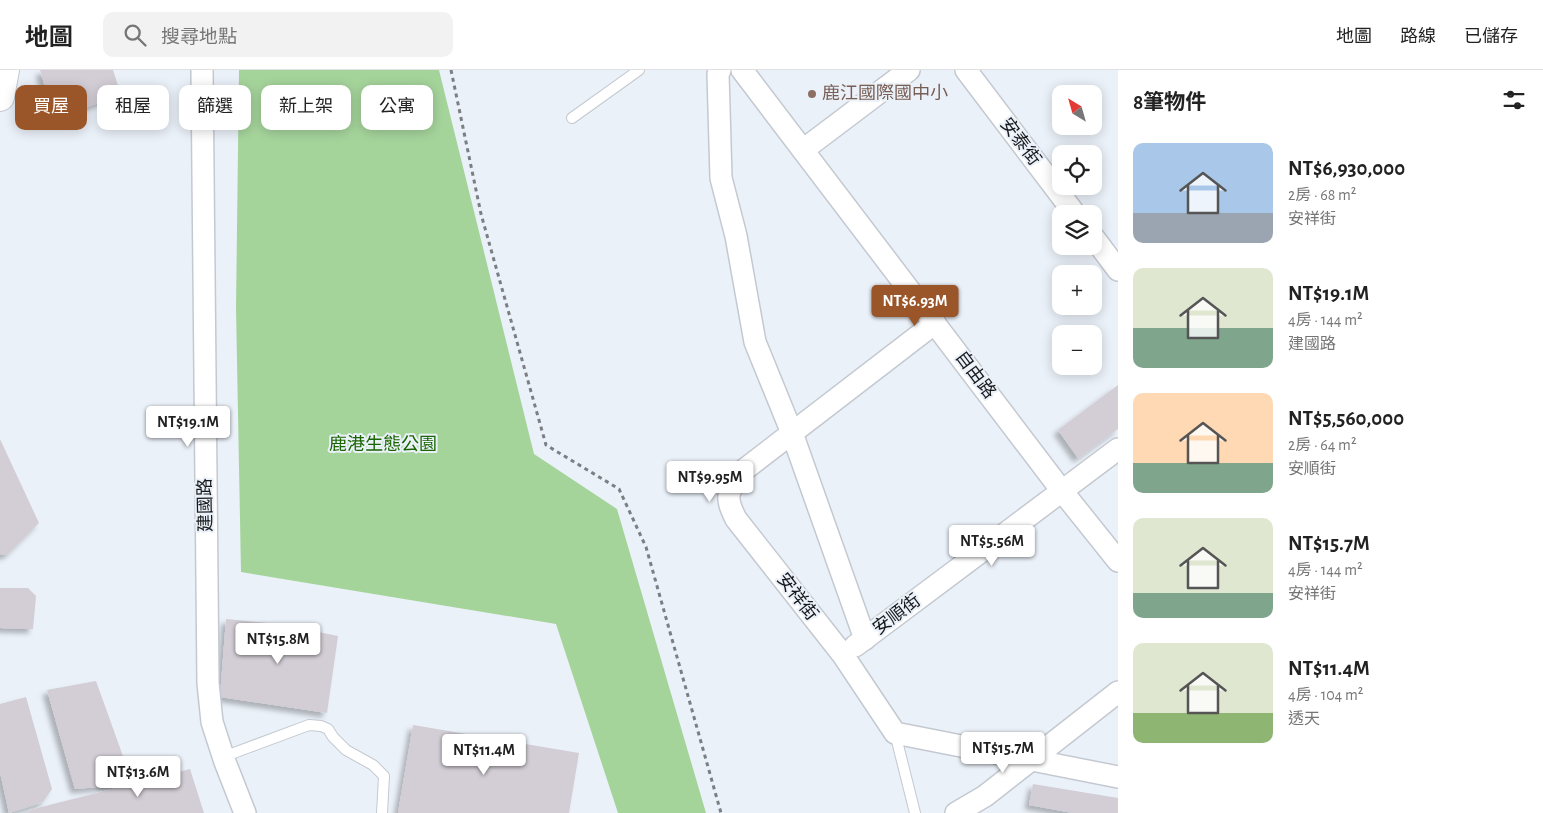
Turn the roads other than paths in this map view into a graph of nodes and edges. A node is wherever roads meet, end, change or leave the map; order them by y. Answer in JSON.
{"nodes":[{"id":1,"x":202,"y":70,"type":"edge"},
{"id":2,"x":639,"y":70,"type":"edge"},
{"id":3,"x":720,"y":70,"type":"edge"},
{"id":4,"x":742,"y":70,"type":"edge"},
{"id":5,"x":910,"y":70,"type":"edge"},
{"id":6,"x":966,"y":70,"type":"edge"},
{"id":7,"x":572,"y":118,"type":"dead end"},
{"id":8,"x":803,"y":150,"type":"junction"},
{"id":9,"x":1068,"y":205,"type":"edge"},
{"id":10,"x":1102,"y":249,"type":"edge"},
{"id":11,"x":1118,"y":270,"type":"edge"},
{"id":12,"x":935,"y":323,"type":"junction"},
{"id":13,"x":792,"y":433,"type":"junction"},
{"id":14,"x":1118,"y":449,"type":"edge"},
{"id":15,"x":1062,"y":491,"type":"junction"},
{"id":16,"x":1118,"y":561,"type":"edge"},
{"id":17,"x":865,"y":639,"type":"junction"},
{"id":18,"x":843,"y":655,"type":"junction"},
{"id":19,"x":1118,"y":692,"type":"edge"},
{"id":20,"x":895,"y":734,"type":"junction"},
{"id":21,"x":223,"y":757,"type":"junction"},
{"id":22,"x":1029,"y":760,"type":"junction"},
{"id":23,"x":1118,"y":777,"type":"edge"},
{"id":24,"x":245,"y":813,"type":"edge"},
{"id":25,"x":382,"y":813,"type":"edge"},
{"id":26,"x":916,"y":813,"type":"edge"},
{"id":27,"x":956,"y":813,"type":"edge"}],
"edges":[{"from":1,"to":21,"type":"street","name":"建國路"},
{"from":2,"to":7,"type":"lane"},
{"from":3,"to":13,"type":"street"},
{"from":4,"to":8,"type":"street","name":"自由路"},
{"from":5,"to":8,"type":"street"},
{"from":6,"to":9,"type":"street","name":"安泰街"},
{"from":8,"to":12,"type":"street","name":"自由路"},
{"from":10,"to":11,"type":"street"},
{"from":12,"to":13,"type":"street","name":"安祥街"},
{"from":12,"to":15,"type":"street","name":"自由路"},
{"from":13,"to":17,"type":"street"},
{"from":13,"to":18,"type":"street","name":"安祥街"},
{"from":14,"to":15,"type":"street","name":"安順街"},
{"from":15,"to":16,"type":"street","name":"自由路"},
{"from":15,"to":17,"type":"street","name":"安順街"},
{"from":17,"to":18,"type":"street","name":"安順街"},
{"from":18,"to":20,"type":"street","name":"安祥街"},
{"from":19,"to":22,"type":"street"},
{"from":20,"to":22,"type":"street"},
{"from":20,"to":26,"type":"lane"},
{"from":21,"to":24,"type":"street","name":"建國路"},
{"from":21,"to":25,"type":"lane"},
{"from":22,"to":23,"type":"street"},
{"from":22,"to":27,"type":"street"}]}
